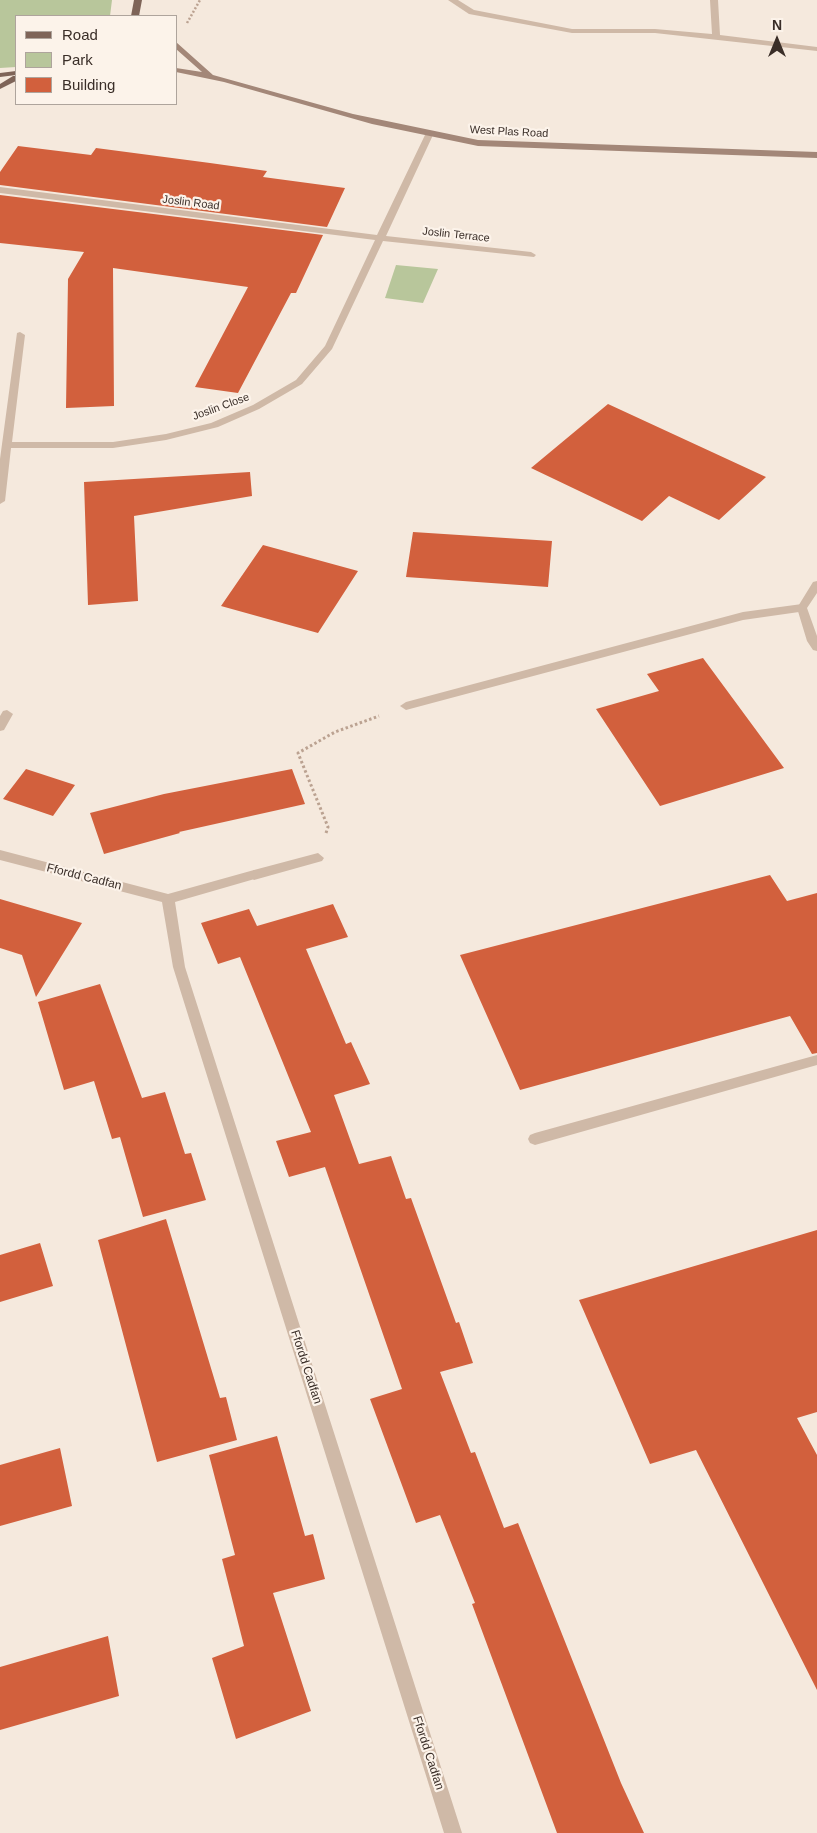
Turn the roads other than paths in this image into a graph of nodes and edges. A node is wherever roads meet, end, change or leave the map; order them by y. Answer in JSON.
{"nodes":[{"id":1,"x":138,"y":0,"type":"edge"},
{"id":2,"x":452,"y":0,"type":"edge"},
{"id":3,"x":714,"y":0,"type":"edge"},
{"id":4,"x":138,"y":15,"type":"edge"},
{"id":5,"x":716,"y":36,"type":"junction"},
{"id":6,"x":178,"y":46,"type":"edge"},
{"id":7,"x":817,"y":49,"type":"edge"},
{"id":8,"x":178,"y":70,"type":"edge"},
{"id":9,"x":15,"y":73,"type":"edge"},
{"id":10,"x":209,"y":74,"type":"junction"},
{"id":11,"x":0,"y":75,"type":"edge"},
{"id":12,"x":15,"y":79,"type":"edge"},
{"id":13,"x":0,"y":87,"type":"edge"},
{"id":14,"x":429,"y":134,"type":"junction"},
{"id":15,"x":817,"y":155,"type":"edge"},
{"id":16,"x":0,"y":190,"type":"edge"},
{"id":17,"x":379,"y":238,"type":"junction"},
{"id":18,"x":531,"y":255,"type":"dead end"},
{"id":19,"x":20,"y":335,"type":"dead end"},
{"id":20,"x":7,"y":445,"type":"junction"},
{"id":21,"x":0,"y":501,"type":"edge"},
{"id":22,"x":817,"y":585,"type":"edge"},
{"id":23,"x":802,"y":608,"type":"junction"},
{"id":24,"x":817,"y":647,"type":"edge"},
{"id":25,"x":406,"y":706,"type":"road end"},
{"id":26,"x":7,"y":714,"type":"dead end"},
{"id":27,"x":0,"y":727,"type":"edge"},
{"id":28,"x":0,"y":854,"type":"edge"},
{"id":29,"x":318,"y":858,"type":"road end"},
{"id":30,"x":168,"y":899,"type":"junction"},
{"id":31,"x":817,"y":1060,"type":"edge"},
{"id":32,"x":536,"y":1139,"type":"dead end"},
{"id":33,"x":453,"y":1833,"type":"edge"}],
"edges":[{"from":1,"to":4,"type":"main road"},
{"from":2,"to":5,"type":"street"},
{"from":3,"to":5,"type":"street"},
{"from":5,"to":7,"type":"street"},
{"from":6,"to":10,"type":"street","name":"West Plas Road"},
{"from":8,"to":10,"type":"street","name":"West Plas Road"},
{"from":9,"to":11,"type":"main road"},
{"from":10,"to":14,"type":"street","name":"West Plas Road"},
{"from":12,"to":13,"type":"main road"},
{"from":14,"to":15,"type":"street","name":"West Plas Road"},
{"from":14,"to":17,"type":"street"},
{"from":16,"to":17,"type":"street","name":"Joslin Road"},
{"from":17,"to":18,"type":"street","name":"Joslin Terrace"},
{"from":17,"to":20,"type":"street","name":"Joslin Close"},
{"from":19,"to":20,"type":"street"},
{"from":20,"to":21,"type":"street"},
{"from":22,"to":23,"type":"street"},
{"from":23,"to":24,"type":"street"},
{"from":23,"to":25,"type":"street"},
{"from":26,"to":27,"type":"street"},
{"from":28,"to":30,"type":"street","name":"Ffordd Cadfan"},
{"from":29,"to":30,"type":"street"},
{"from":30,"to":33,"type":"street","name":"Ffordd Cadfan"},
{"from":31,"to":32,"type":"street"}]}
